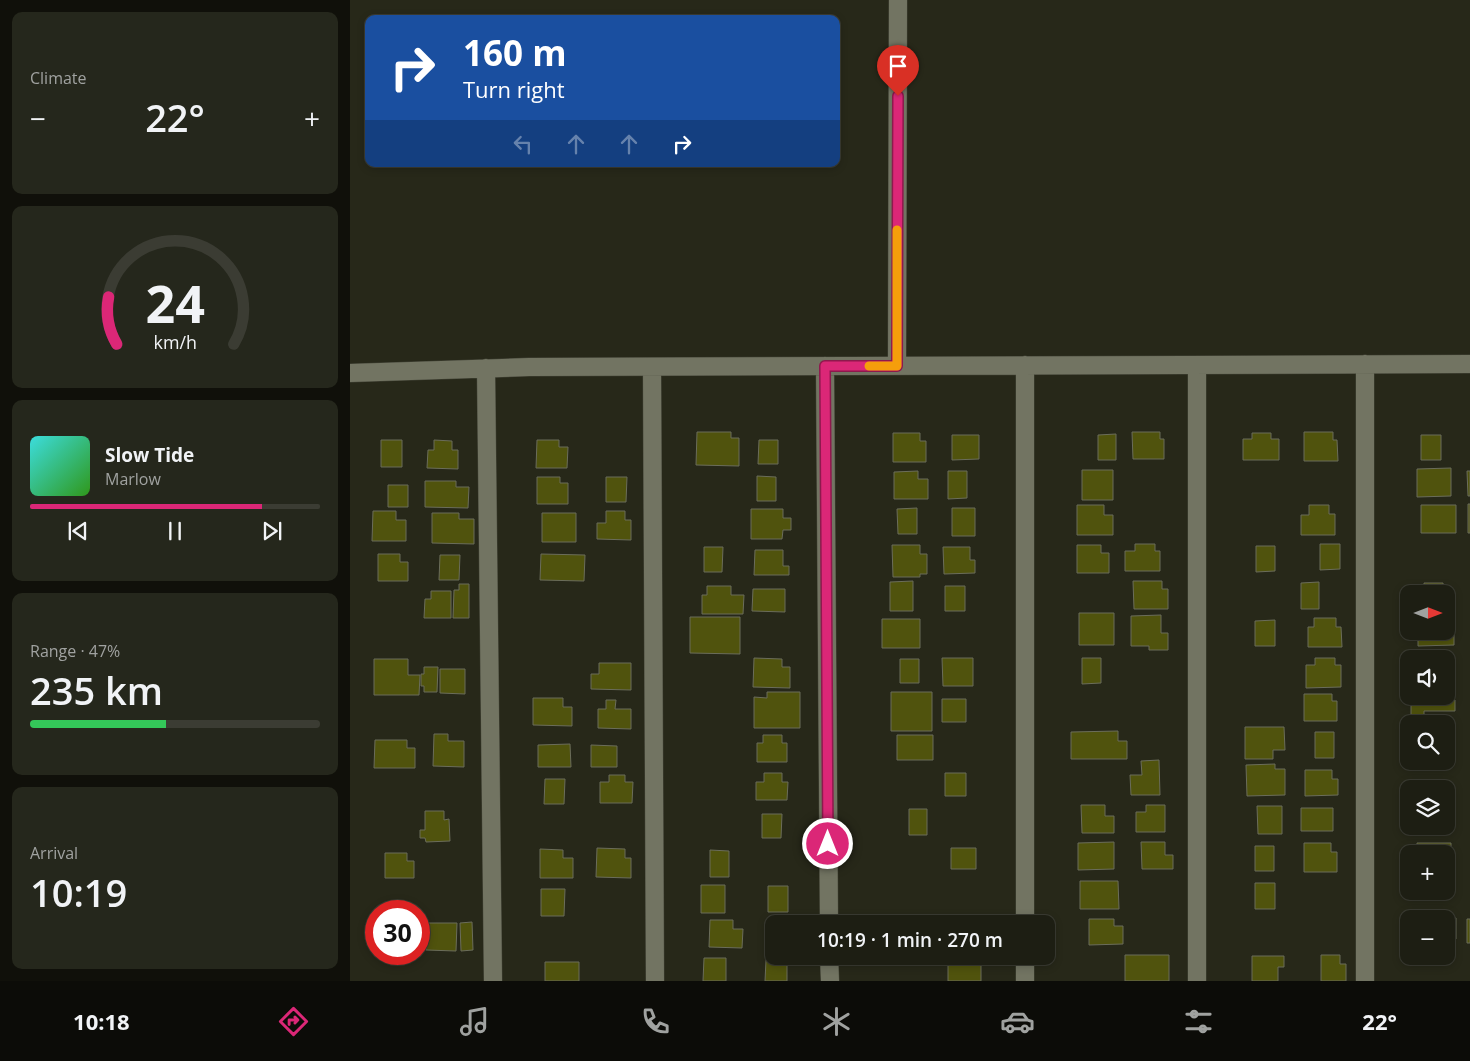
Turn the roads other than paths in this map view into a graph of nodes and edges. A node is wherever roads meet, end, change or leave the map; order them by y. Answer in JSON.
{"nodes":[{"id":1,"x":898,"y":0,"type":"edge"},
{"id":2,"x":1365,"y":364,"type":"junction"},
{"id":3,"x":1470,"y":364,"type":"edge"},
{"id":4,"x":1025,"y":365,"type":"junction"},
{"id":5,"x":1197,"y":365,"type":"junction"},
{"id":6,"x":825,"y":366,"type":"junction"},
{"id":7,"x":897,"y":366,"type":"junction"},
{"id":8,"x":652,"y":367,"type":"junction"},
{"id":9,"x":486,"y":368,"type":"junction"},
{"id":10,"x":350,"y":373,"type":"edge"},
{"id":11,"x":829,"y":915,"type":"edge"},
{"id":12,"x":1025,"y":915,"type":"edge"},
{"id":13,"x":829,"y":965,"type":"edge"},
{"id":14,"x":1025,"y":965,"type":"edge"},
{"id":15,"x":493,"y":981,"type":"edge"},
{"id":16,"x":655,"y":981,"type":"edge"},
{"id":17,"x":830,"y":981,"type":"edge"},
{"id":18,"x":1025,"y":981,"type":"edge"},
{"id":19,"x":1197,"y":981,"type":"edge"},
{"id":20,"x":1365,"y":981,"type":"edge"}],
"edges":[{"from":1,"to":7,"type":"street"},
{"from":2,"to":3,"type":"street"},
{"from":2,"to":5,"type":"street"},
{"from":2,"to":20,"type":"street"},
{"from":4,"to":5,"type":"street"},
{"from":4,"to":7,"type":"street"},
{"from":4,"to":12,"type":"street"},
{"from":5,"to":19,"type":"street"},
{"from":6,"to":7,"type":"street"},
{"from":6,"to":8,"type":"street"},
{"from":6,"to":11,"type":"street"},
{"from":8,"to":9,"type":"street"},
{"from":8,"to":16,"type":"street"},
{"from":9,"to":10,"type":"street"},
{"from":9,"to":15,"type":"street"},
{"from":13,"to":17,"type":"street"},
{"from":14,"to":18,"type":"street"}]}
